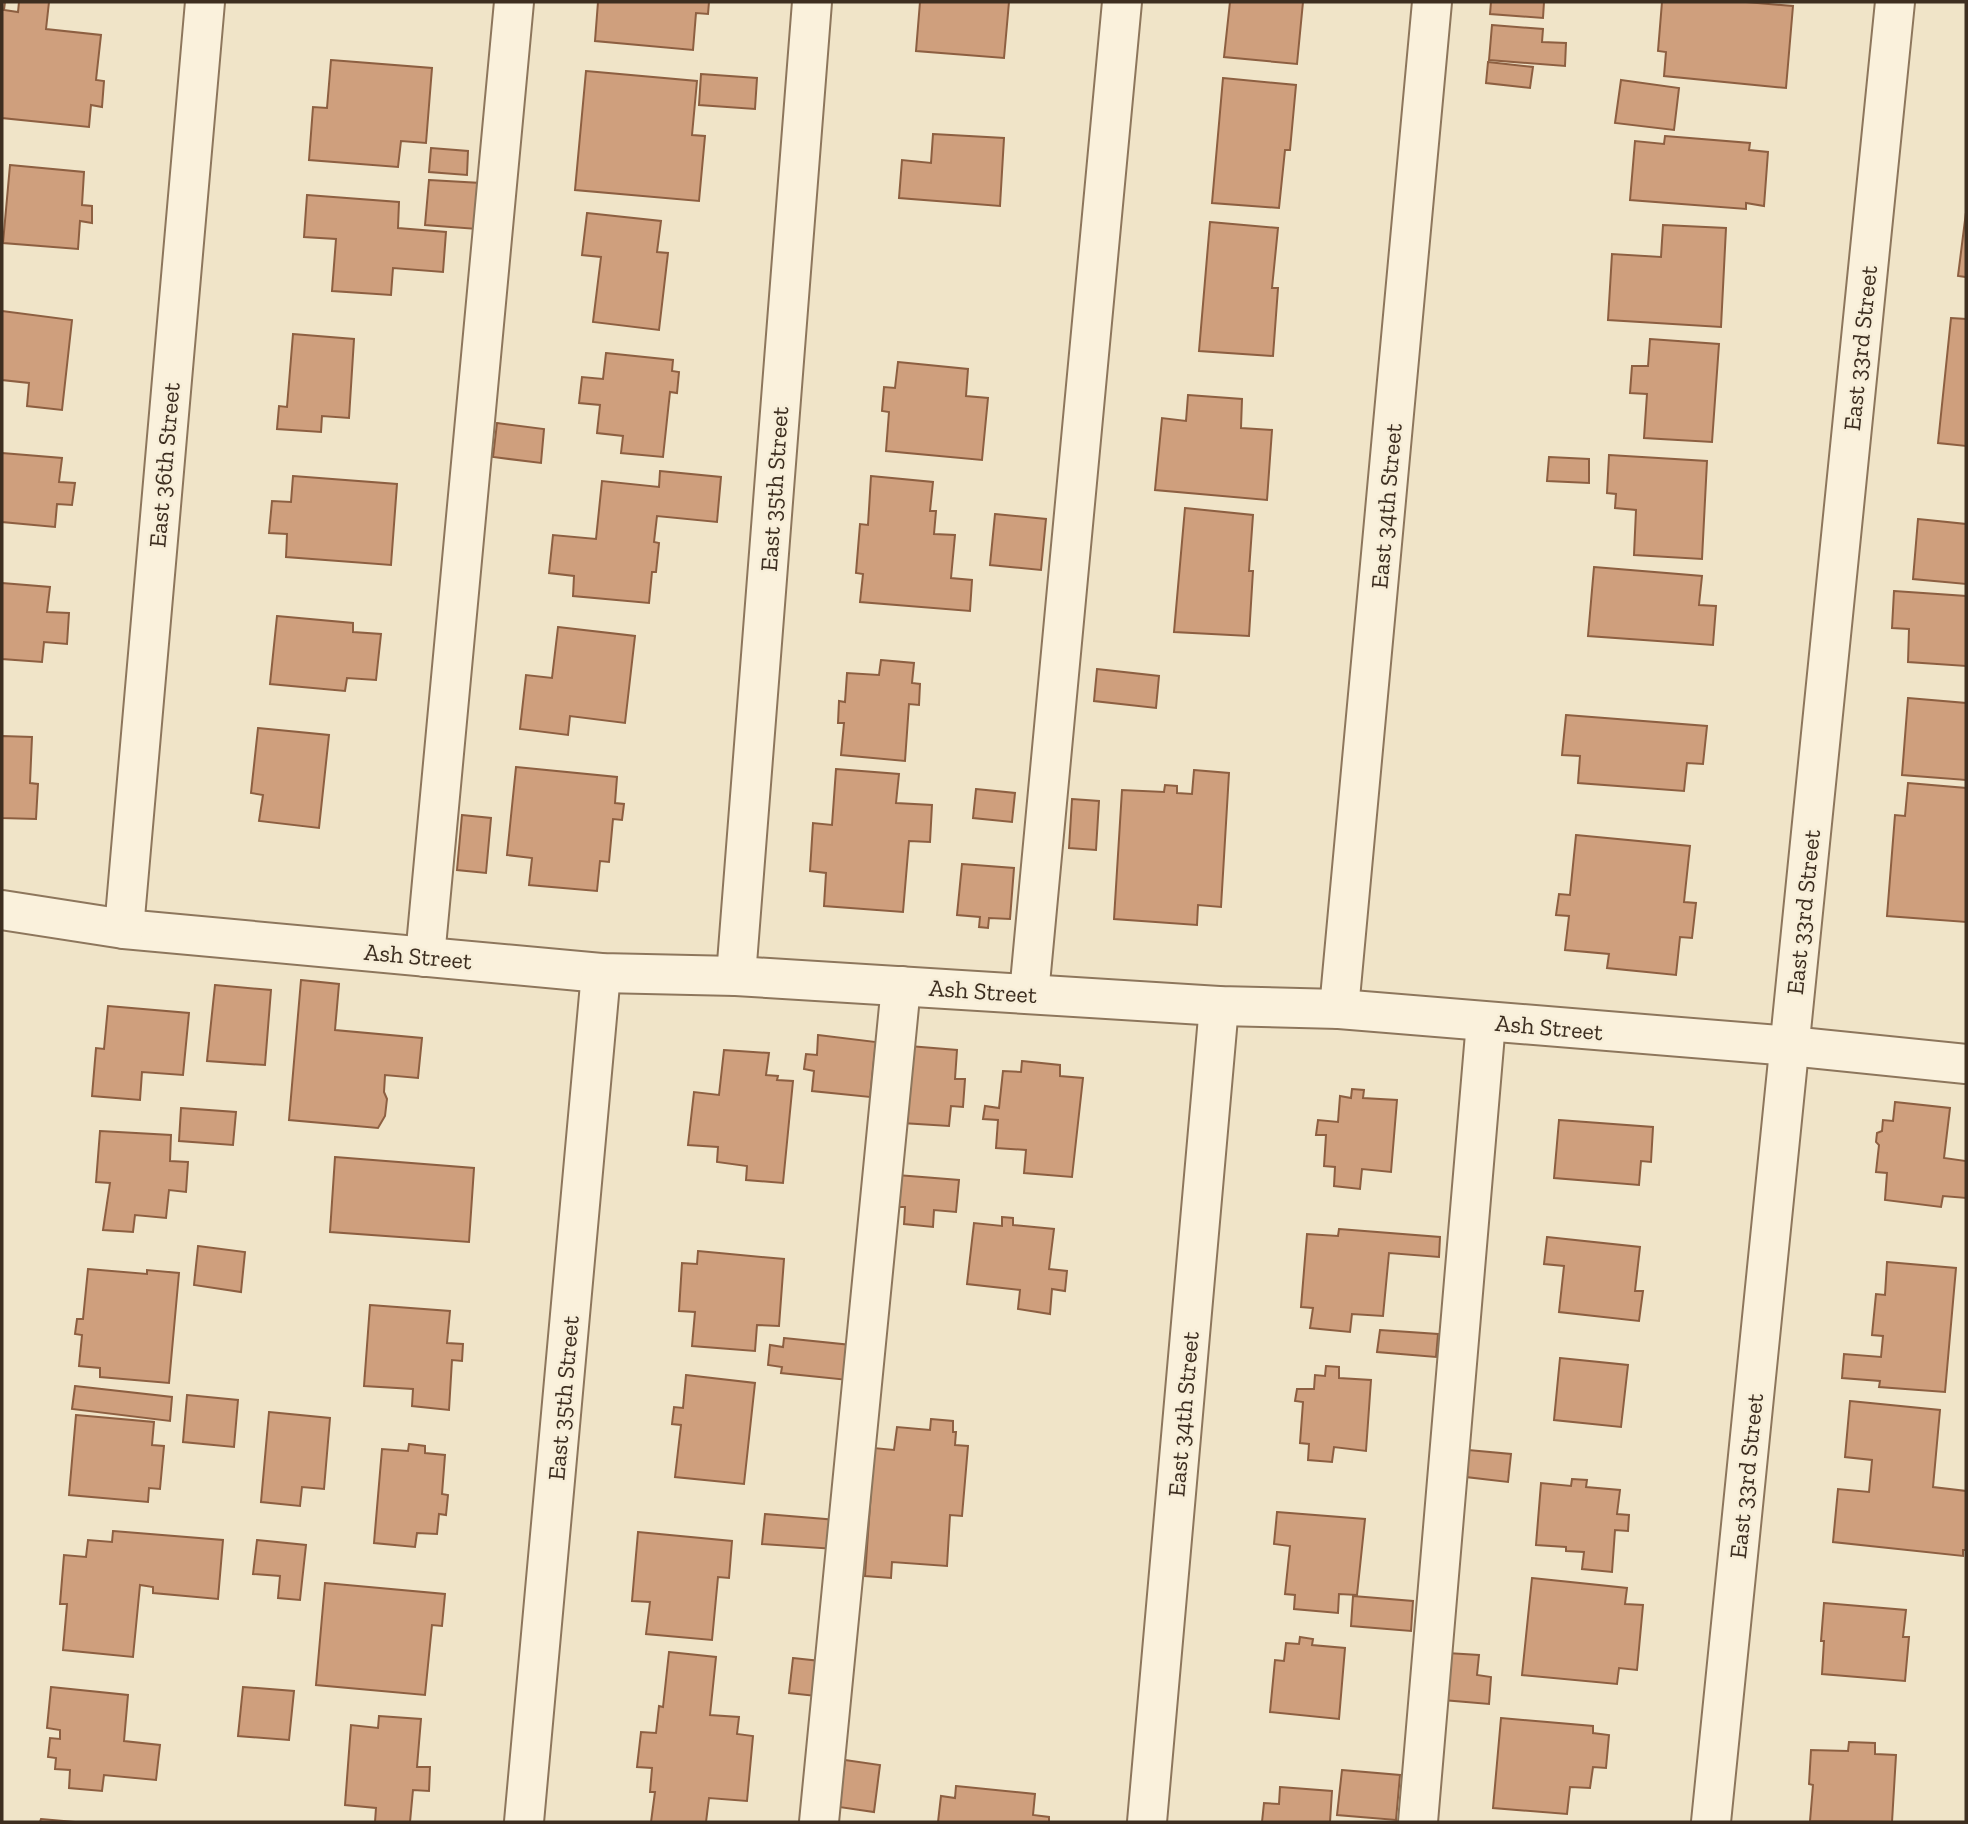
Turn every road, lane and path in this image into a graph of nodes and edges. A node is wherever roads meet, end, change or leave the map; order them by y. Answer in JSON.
{"nodes":[{"id":1,"x":205,"y":2,"type":"edge"},
{"id":2,"x":514,"y":2,"type":"edge"},
{"id":3,"x":812,"y":2,"type":"edge"},
{"id":4,"x":1122,"y":2,"type":"edge"},
{"id":5,"x":1432,"y":2,"type":"edge"},
{"id":6,"x":1895,"y":2,"type":"edge"},
{"id":7,"x":2,"y":910,"type":"edge"},
{"id":8,"x":124,"y":929,"type":"junction"},
{"id":9,"x":425,"y":957,"type":"junction"},
{"id":10,"x":601,"y":973,"type":"junction"},
{"id":11,"x":736,"y":976,"type":"junction"},
{"id":12,"x":901,"y":986,"type":"junction"},
{"id":13,"x":1029,"y":994,"type":"junction"},
{"id":14,"x":1219,"y":1006,"type":"junction"},
{"id":15,"x":1339,"y":1009,"type":"junction"},
{"id":16,"x":1486,"y":1022,"type":"junction"},
{"id":17,"x":1790,"y":1046,"type":"junction"},
{"id":18,"x":1966,"y":1064,"type":"edge"},
{"id":19,"x":524,"y":1822,"type":"edge"},
{"id":20,"x":819,"y":1822,"type":"edge"},
{"id":21,"x":1147,"y":1822,"type":"edge"},
{"id":22,"x":1418,"y":1822,"type":"edge"},
{"id":23,"x":1711,"y":1822,"type":"edge"}],
"edges":[{"from":1,"to":8,"type":"street","name":"East 36th Street"},
{"from":2,"to":9,"type":"street"},
{"from":3,"to":11,"type":"street","name":"East 35th Street"},
{"from":4,"to":13,"type":"street"},
{"from":5,"to":15,"type":"street","name":"East 34th Street"},
{"from":6,"to":17,"type":"street","name":"East 33rd Street"},
{"from":7,"to":8,"type":"street","name":"Ash Street"},
{"from":8,"to":9,"type":"street","name":"Ash Street"},
{"from":9,"to":10,"type":"street","name":"Ash Street"},
{"from":10,"to":11,"type":"street","name":"Ash Street"},
{"from":10,"to":19,"type":"street","name":"East 35th Street"},
{"from":11,"to":12,"type":"street","name":"Ash Street"},
{"from":12,"to":13,"type":"street","name":"Ash Street"},
{"from":12,"to":20,"type":"street"},
{"from":13,"to":14,"type":"street","name":"Ash Street"},
{"from":14,"to":15,"type":"street","name":"Ash Street"},
{"from":14,"to":21,"type":"street","name":"East 34th Street"},
{"from":15,"to":16,"type":"street","name":"Ash Street"},
{"from":16,"to":17,"type":"street","name":"Ash Street"},
{"from":16,"to":22,"type":"street"},
{"from":17,"to":18,"type":"street","name":"Ash Street"},
{"from":17,"to":23,"type":"street","name":"East 33rd Street"}]}
